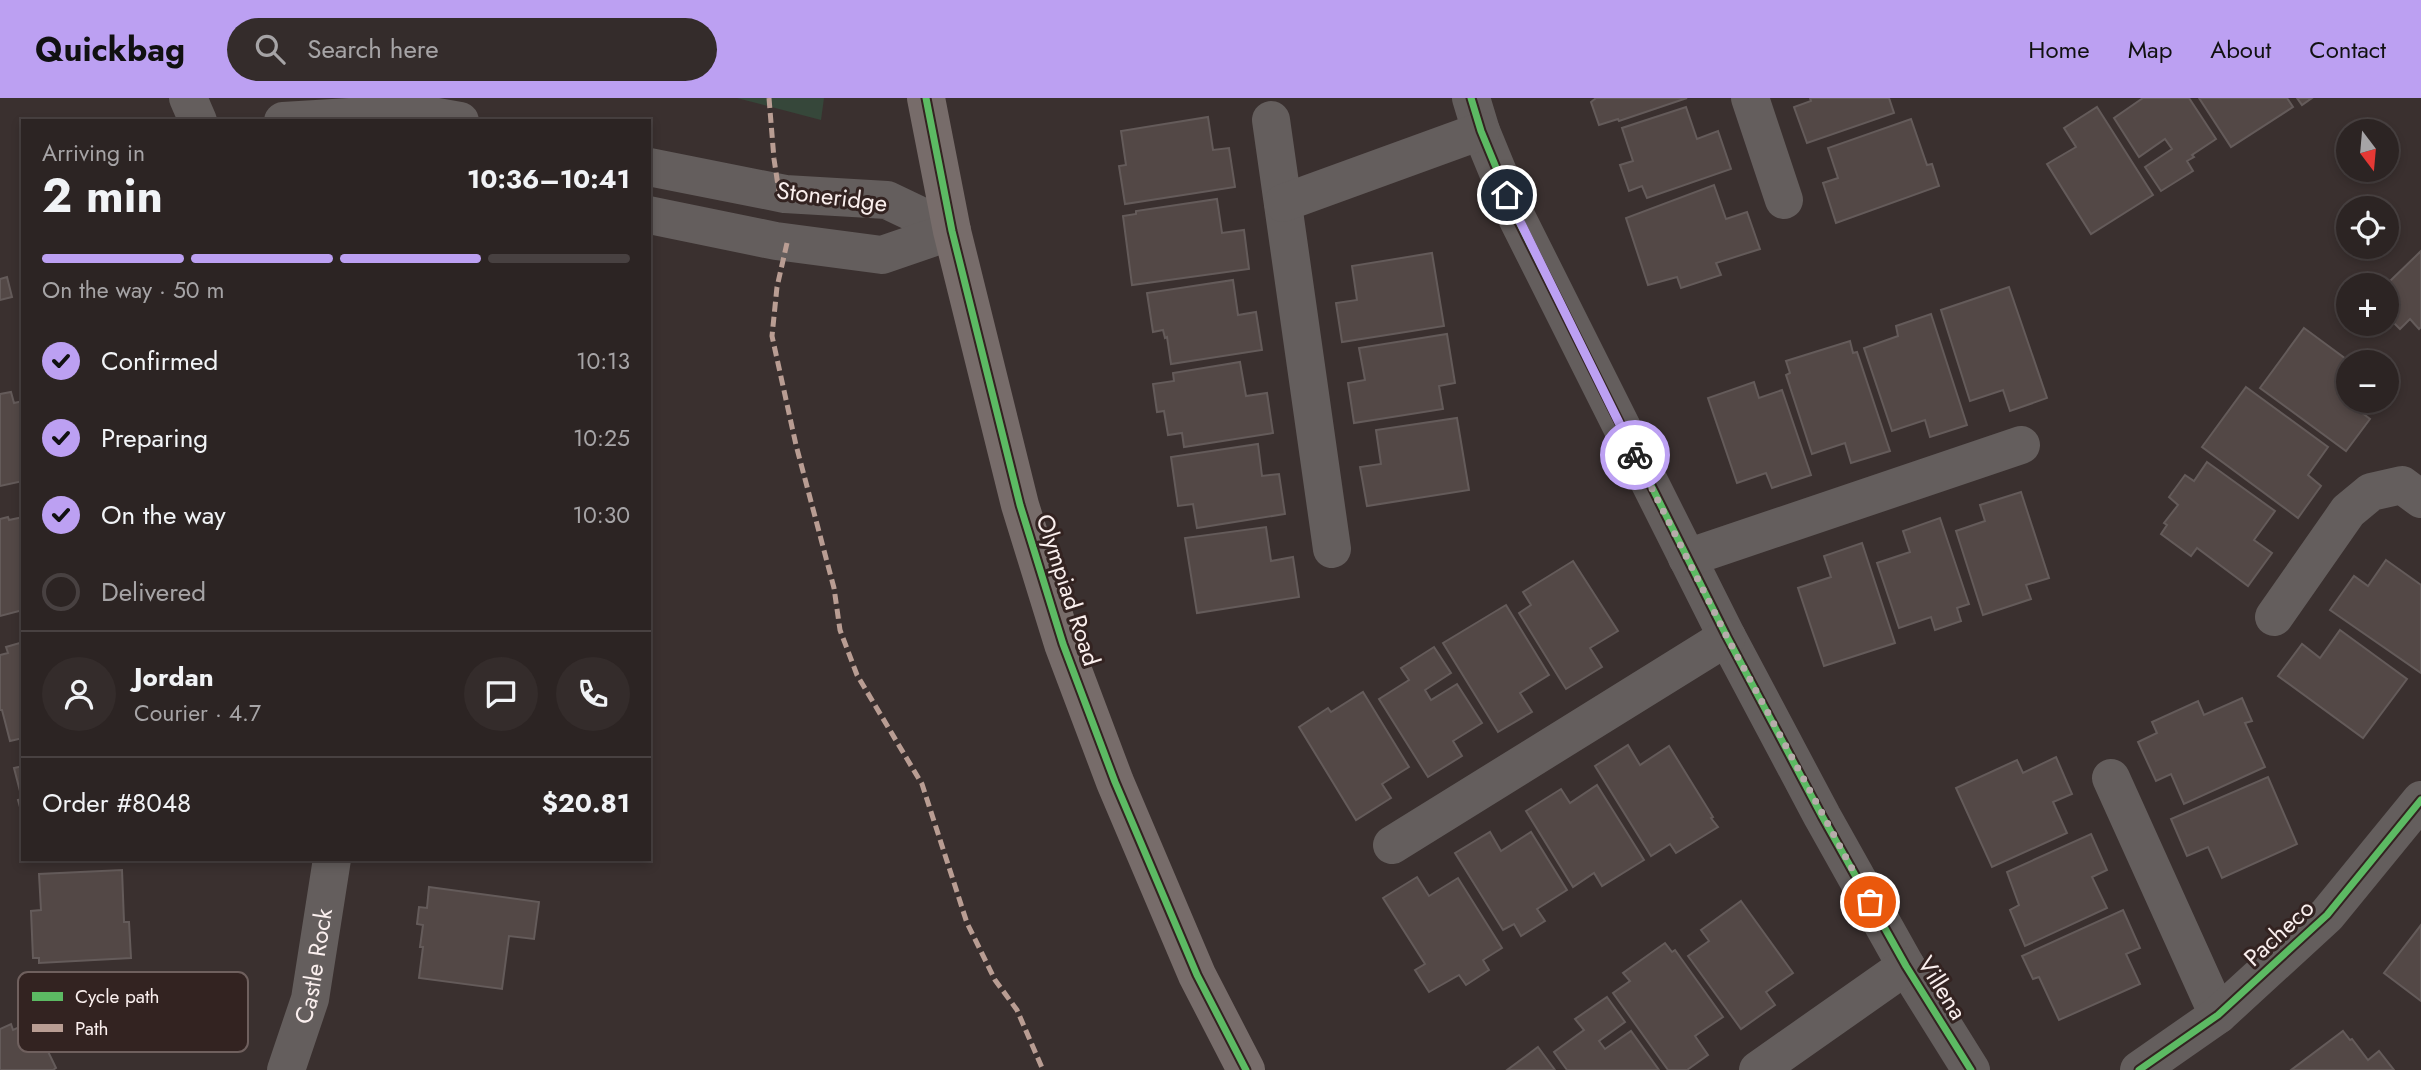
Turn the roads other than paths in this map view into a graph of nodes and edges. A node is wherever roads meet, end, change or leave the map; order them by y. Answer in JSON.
{"nodes":[{"id":1,"x":188,"y":98,"type":"edge"},
{"id":2,"x":926,"y":98,"type":"edge"},
{"id":3,"x":1750,"y":98,"type":"edge"},
{"id":4,"x":1476,"y":114,"type":"edge"},
{"id":5,"x":197,"y":119,"type":"edge"},
{"id":6,"x":341,"y":119,"type":"edge"},
{"id":7,"x":449,"y":119,"type":"edge"},
{"id":8,"x":1271,"y":120,"type":"dead end"},
{"id":9,"x":651,"y":167,"type":"edge"},
{"id":10,"x":779,"y":192,"type":"junction"},
{"id":11,"x":1784,"y":200,"type":"dead end"},
{"id":12,"x":1283,"y":203,"type":"junction"},
{"id":13,"x":651,"y":215,"type":"edge"},
{"id":14,"x":952,"y":231,"type":"junction"},
{"id":15,"x":776,"y":241,"type":"junction"},
{"id":16,"x":2021,"y":446,"type":"dead end"},
{"id":17,"x":2421,"y":499,"type":"edge"},
{"id":18,"x":1332,"y":549,"type":"dead end"},
{"id":19,"x":1687,"y":558,"type":"junction"},
{"id":20,"x":2274,"y":617,"type":"dead end"},
{"id":21,"x":1727,"y":637,"type":"junction"},
{"id":22,"x":2111,"y":778,"type":"dead end"},
{"id":23,"x":2419,"y":808,"type":"edge"},
{"id":24,"x":1392,"y":845,"type":"dead end"},
{"id":25,"x":331,"y":861,"type":"edge"},
{"id":26,"x":1906,"y":966,"type":"junction"},
{"id":27,"x":2218,"y":1014,"type":"junction"},
{"id":28,"x":286,"y":1070,"type":"edge"},
{"id":29,"x":1246,"y":1070,"type":"edge"},
{"id":30,"x":1758,"y":1070,"type":"edge"},
{"id":31,"x":1971,"y":1070,"type":"edge"},
{"id":32,"x":2139,"y":1070,"type":"edge"}],
"edges":[{"from":1,"to":5,"type":"street"},
{"from":2,"to":14,"type":"main road","name":"Olympiad Road"},
{"from":3,"to":11,"type":"street"},
{"from":4,"to":12,"type":"street"},
{"from":4,"to":19,"type":"street","name":"Villena"},
{"from":6,"to":7,"type":"street"},
{"from":8,"to":12,"type":"street"},
{"from":9,"to":10,"type":"street","name":"Stoneridge"},
{"from":10,"to":14,"type":"street","name":"Stoneridge"},
{"from":10,"to":15,"type":"street"},
{"from":12,"to":18,"type":"street"},
{"from":13,"to":15,"type":"street","name":"Stoneridge"},
{"from":14,"to":15,"type":"street","name":"Stoneridge"},
{"from":14,"to":29,"type":"main road","name":"Olympiad Road"},
{"from":16,"to":19,"type":"street"},
{"from":17,"to":20,"type":"street"},
{"from":19,"to":21,"type":"street","name":"Villena"},
{"from":21,"to":24,"type":"street"},
{"from":21,"to":26,"type":"street","name":"Villena"},
{"from":22,"to":27,"type":"street"},
{"from":23,"to":27,"type":"street","name":"Pacheco"},
{"from":25,"to":28,"type":"street","name":"Castle Rock"},
{"from":26,"to":30,"type":"street"},
{"from":26,"to":31,"type":"street","name":"Villena"},
{"from":27,"to":32,"type":"street","name":"Pacheco"}]}
